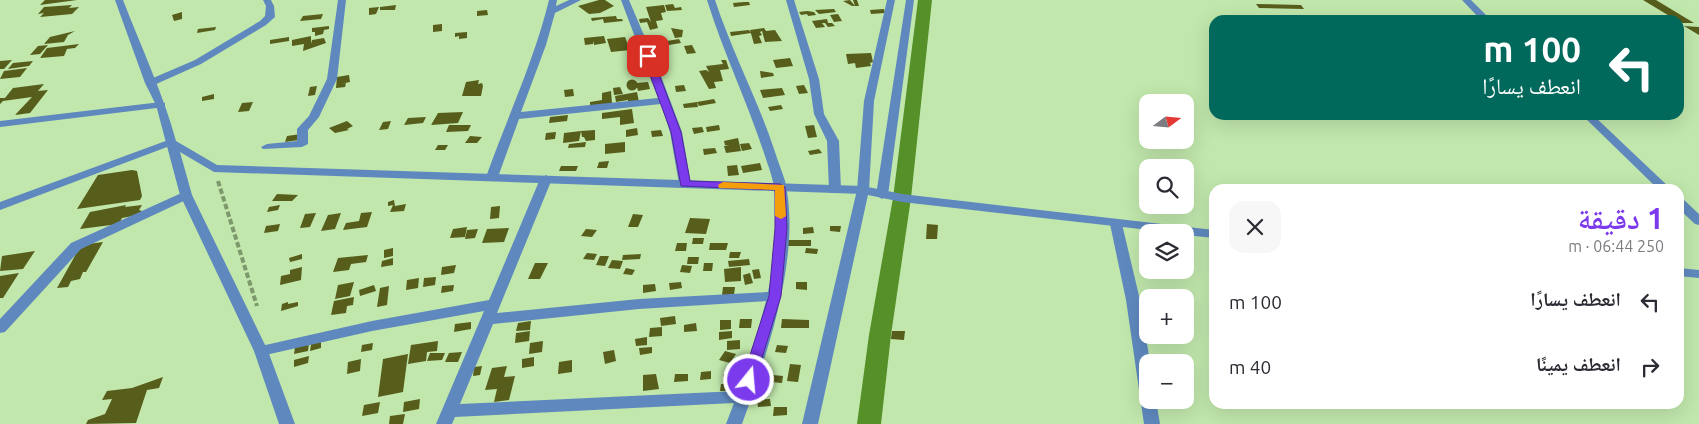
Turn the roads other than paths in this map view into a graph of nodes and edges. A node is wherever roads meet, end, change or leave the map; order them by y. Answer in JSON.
{"nodes":[{"id":1,"x":119,"y":0,"type":"edge"},
{"id":2,"x":267,"y":0,"type":"edge"},
{"id":3,"x":342,"y":0,"type":"edge"},
{"id":4,"x":577,"y":0,"type":"edge"},
{"id":5,"x":625,"y":0,"type":"edge"},
{"id":6,"x":711,"y":0,"type":"edge"},
{"id":7,"x":790,"y":0,"type":"edge"},
{"id":8,"x":891,"y":0,"type":"edge"},
{"id":9,"x":910,"y":0,"type":"edge"},
{"id":10,"x":1466,"y":0,"type":"edge"},
{"id":11,"x":552,"y":5,"type":"edge"},
{"id":12,"x":1481,"y":15,"type":"edge"},
{"id":13,"x":150,"y":83,"type":"junction"},
{"id":14,"x":665,"y":100,"type":"junction"},
{"id":15,"x":161,"y":105,"type":"junction"},
{"id":16,"x":514,"y":116,"type":"junction"},
{"id":17,"x":1592,"y":120,"type":"edge"},
{"id":18,"x":0,"y":124,"type":"edge"},
{"id":19,"x":171,"y":142,"type":"junction"},
{"id":20,"x":266,"y":146,"type":"dead end"},
{"id":21,"x":492,"y":177,"type":"junction"},
{"id":22,"x":546,"y":179,"type":"junction"},
{"id":23,"x":685,"y":184,"type":"junction"},
{"id":24,"x":1660,"y":184,"type":"edge"},
{"id":25,"x":780,"y":187,"type":"junction"},
{"id":26,"x":835,"y":190,"type":"junction"},
{"id":27,"x":863,"y":190,"type":"junction"},
{"id":28,"x":186,"y":195,"type":"junction"},
{"id":29,"x":882,"y":195,"type":"junction"},
{"id":30,"x":0,"y":206,"type":"edge"},
{"id":31,"x":1684,"y":207,"type":"edge"},
{"id":32,"x":1699,"y":221,"type":"edge"},
{"id":33,"x":1116,"y":224,"type":"junction"},
{"id":34,"x":1209,"y":233,"type":"edge"},
{"id":35,"x":1684,"y":272,"type":"edge"},
{"id":36,"x":1699,"y":274,"type":"edge"},
{"id":37,"x":775,"y":296,"type":"junction"},
{"id":38,"x":494,"y":304,"type":"junction"},
{"id":39,"x":17,"y":309,"type":"junction"},
{"id":40,"x":0,"y":311,"type":"edge"},
{"id":41,"x":489,"y":319,"type":"junction"},
{"id":42,"x":0,"y":328,"type":"edge"},
{"id":43,"x":261,"y":351,"type":"junction"},
{"id":44,"x":1142,"y":354,"type":"edge"},
{"id":45,"x":744,"y":397,"type":"junction"},
{"id":46,"x":1150,"y":409,"type":"edge"},
{"id":47,"x":446,"y":417,"type":"edge"},
{"id":48,"x":287,"y":424,"type":"edge"},
{"id":49,"x":734,"y":424,"type":"edge"},
{"id":50,"x":810,"y":424,"type":"edge"},
{"id":51,"x":1152,"y":424,"type":"edge"}],
"edges":[{"from":1,"to":13,"type":"street"},
{"from":2,"to":13,"type":"street"},
{"from":3,"to":20,"type":"street"},
{"from":4,"to":11,"type":"street"},
{"from":5,"to":14,"type":"street"},
{"from":6,"to":25,"type":"street"},
{"from":7,"to":26,"type":"street"},
{"from":8,"to":27,"type":"street"},
{"from":9,"to":29,"type":"street"},
{"from":10,"to":12,"type":"street"},
{"from":11,"to":16,"type":"street"},
{"from":13,"to":15,"type":"street"},
{"from":14,"to":16,"type":"street"},
{"from":14,"to":23,"type":"street"},
{"from":15,"to":18,"type":"street"},
{"from":15,"to":19,"type":"street"},
{"from":16,"to":21,"type":"street"},
{"from":17,"to":24,"type":"street"},
{"from":19,"to":21,"type":"street"},
{"from":19,"to":28,"type":"street"},
{"from":19,"to":30,"type":"street"},
{"from":21,"to":22,"type":"street"},
{"from":22,"to":23,"type":"street"},
{"from":22,"to":38,"type":"street"},
{"from":23,"to":25,"type":"street"},
{"from":25,"to":26,"type":"street"},
{"from":25,"to":37,"type":"street"},
{"from":26,"to":27,"type":"street"},
{"from":27,"to":29,"type":"street"},
{"from":27,"to":50,"type":"street"},
{"from":28,"to":39,"type":"street"},
{"from":28,"to":43,"type":"street"},
{"from":29,"to":33,"type":"street"},
{"from":31,"to":32,"type":"street"},
{"from":33,"to":34,"type":"street"},
{"from":33,"to":44,"type":"street"},
{"from":35,"to":36,"type":"street"},
{"from":37,"to":41,"type":"street"},
{"from":37,"to":45,"type":"street"},
{"from":38,"to":41,"type":"street"},
{"from":38,"to":43,"type":"street"},
{"from":39,"to":40,"type":"street"},
{"from":39,"to":42,"type":"street"},
{"from":41,"to":47,"type":"street"},
{"from":43,"to":48,"type":"street"},
{"from":45,"to":47,"type":"street"},
{"from":45,"to":49,"type":"street"},
{"from":46,"to":51,"type":"street"}]}
